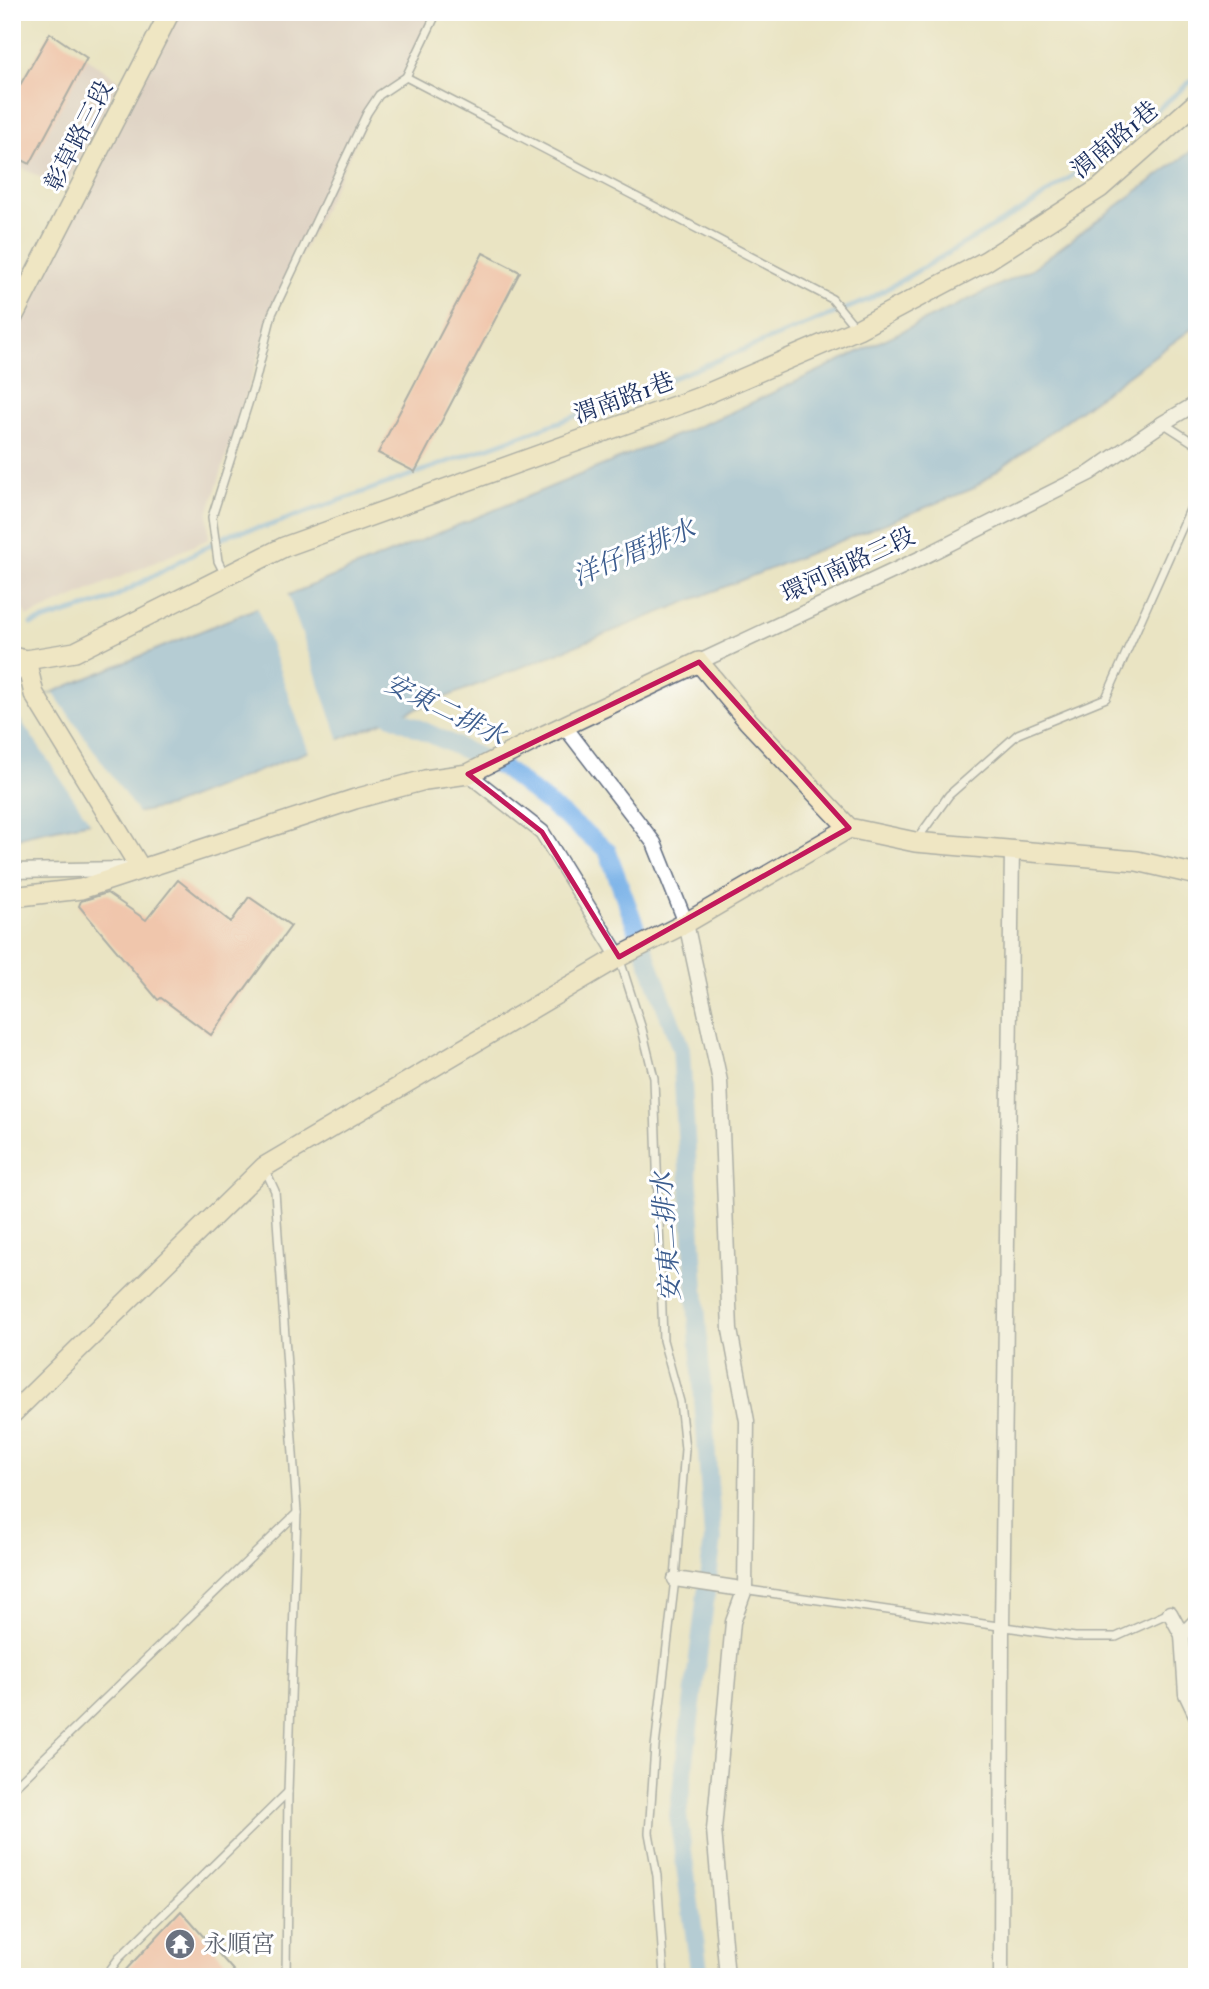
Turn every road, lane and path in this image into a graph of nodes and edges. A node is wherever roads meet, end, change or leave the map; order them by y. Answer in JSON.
{"nodes":[{"id":1,"x":170,"y":12,"type":"edge"},
{"id":2,"x":437,"y":12,"type":"edge"},
{"id":3,"x":406,"y":77,"type":"junction"},
{"id":4,"x":1197,"y":102,"type":"edge"},
{"id":5,"x":12,"y":319,"type":"edge"},
{"id":6,"x":858,"y":329,"type":"junction"},
{"id":7,"x":1197,"y":403,"type":"edge"},
{"id":8,"x":1163,"y":424,"type":"junction"},
{"id":9,"x":1197,"y":445,"type":"edge"},
{"id":10,"x":1197,"y":494,"type":"edge"},
{"id":11,"x":225,"y":576,"type":"junction"},
{"id":12,"x":19,"y":658,"type":"edge"},
{"id":13,"x":699,"y":662,"type":"junction"},
{"id":14,"x":12,"y":678,"type":"edge"},
{"id":15,"x":565,"y":726,"type":"junction"},
{"id":16,"x":468,"y":774,"type":"junction"},
{"id":17,"x":849,"y":828,"type":"junction"},
{"id":18,"x":915,"y":842,"type":"junction"},
{"id":19,"x":1012,"y":849,"type":"junction"},
{"id":20,"x":141,"y":869,"type":"junction"},
{"id":21,"x":12,"y":871,"type":"edge"},
{"id":22,"x":1197,"y":875,"type":"edge"},
{"id":23,"x":12,"y":897,"type":"edge"},
{"id":24,"x":679,"y":926,"type":"junction"},
{"id":25,"x":624,"y":954,"type":"junction"},
{"id":26,"x":264,"y":1167,"type":"junction"},
{"id":27,"x":12,"y":1414,"type":"edge"},
{"id":28,"x":297,"y":1512,"type":"junction"},
{"id":29,"x":675,"y":1579,"type":"junction"},
{"id":30,"x":740,"y":1588,"type":"junction"},
{"id":31,"x":1197,"y":1620,"type":"edge"},
{"id":32,"x":1176,"y":1624,"type":"junction"},
{"id":33,"x":1002,"y":1628,"type":"junction"},
{"id":34,"x":1197,"y":1717,"type":"edge"},
{"id":35,"x":12,"y":1789,"type":"edge"},
{"id":36,"x":288,"y":1792,"type":"junction"},
{"id":37,"x":105,"y":1977,"type":"edge"},
{"id":38,"x":286,"y":1977,"type":"edge"},
{"id":39,"x":664,"y":1977,"type":"edge"},
{"id":40,"x":727,"y":1977,"type":"edge"},
{"id":41,"x":1000,"y":1977,"type":"edge"}],
"edges":[{"from":1,"to":5,"type":"street","name":"彰草路三段"},
{"from":2,"to":3,"type":"lane"},
{"from":3,"to":6,"type":"lane"},
{"from":3,"to":11,"type":"lane"},
{"from":4,"to":6,"type":"street","name":"渭南路1巷"},
{"from":6,"to":11,"type":"street","name":"渭南路1巷"},
{"from":7,"to":8,"type":"street","name":"環河南路三段"},
{"from":8,"to":9,"type":"lane"},
{"from":8,"to":13,"type":"street","name":"環河南路三段"},
{"from":10,"to":18,"type":"lane"},
{"from":11,"to":12,"type":"street","name":"渭南路1巷"},
{"from":12,"to":14,"type":"street"},
{"from":12,"to":20,"type":"street"},
{"from":13,"to":15,"type":"street","name":"環河南路三段"},
{"from":13,"to":17,"type":"street"},
{"from":15,"to":16,"type":"street","name":"環河南路三段"},
{"from":15,"to":24,"type":"street"},
{"from":16,"to":20,"type":"street","name":"環河南路三段"},
{"from":16,"to":25,"type":"street"},
{"from":17,"to":18,"type":"street"},
{"from":17,"to":24,"type":"street"},
{"from":18,"to":19,"type":"street"},
{"from":19,"to":22,"type":"street"},
{"from":19,"to":33,"type":"street"},
{"from":20,"to":21,"type":"street"},
{"from":20,"to":23,"type":"street","name":"環河南路三段"},
{"from":24,"to":25,"type":"street"},
{"from":24,"to":30,"type":"street"},
{"from":25,"to":26,"type":"street"},
{"from":25,"to":29,"type":"lane"},
{"from":26,"to":27,"type":"street"},
{"from":26,"to":28,"type":"lane"},
{"from":28,"to":35,"type":"lane"},
{"from":28,"to":36,"type":"lane"},
{"from":29,"to":30,"type":"street"},
{"from":29,"to":39,"type":"lane"},
{"from":30,"to":33,"type":"lane"},
{"from":30,"to":40,"type":"street"},
{"from":31,"to":32,"type":"street"},
{"from":32,"to":33,"type":"lane"},
{"from":32,"to":34,"type":"street"},
{"from":33,"to":41,"type":"street"},
{"from":36,"to":37,"type":"lane"},
{"from":36,"to":38,"type":"lane"}]}
